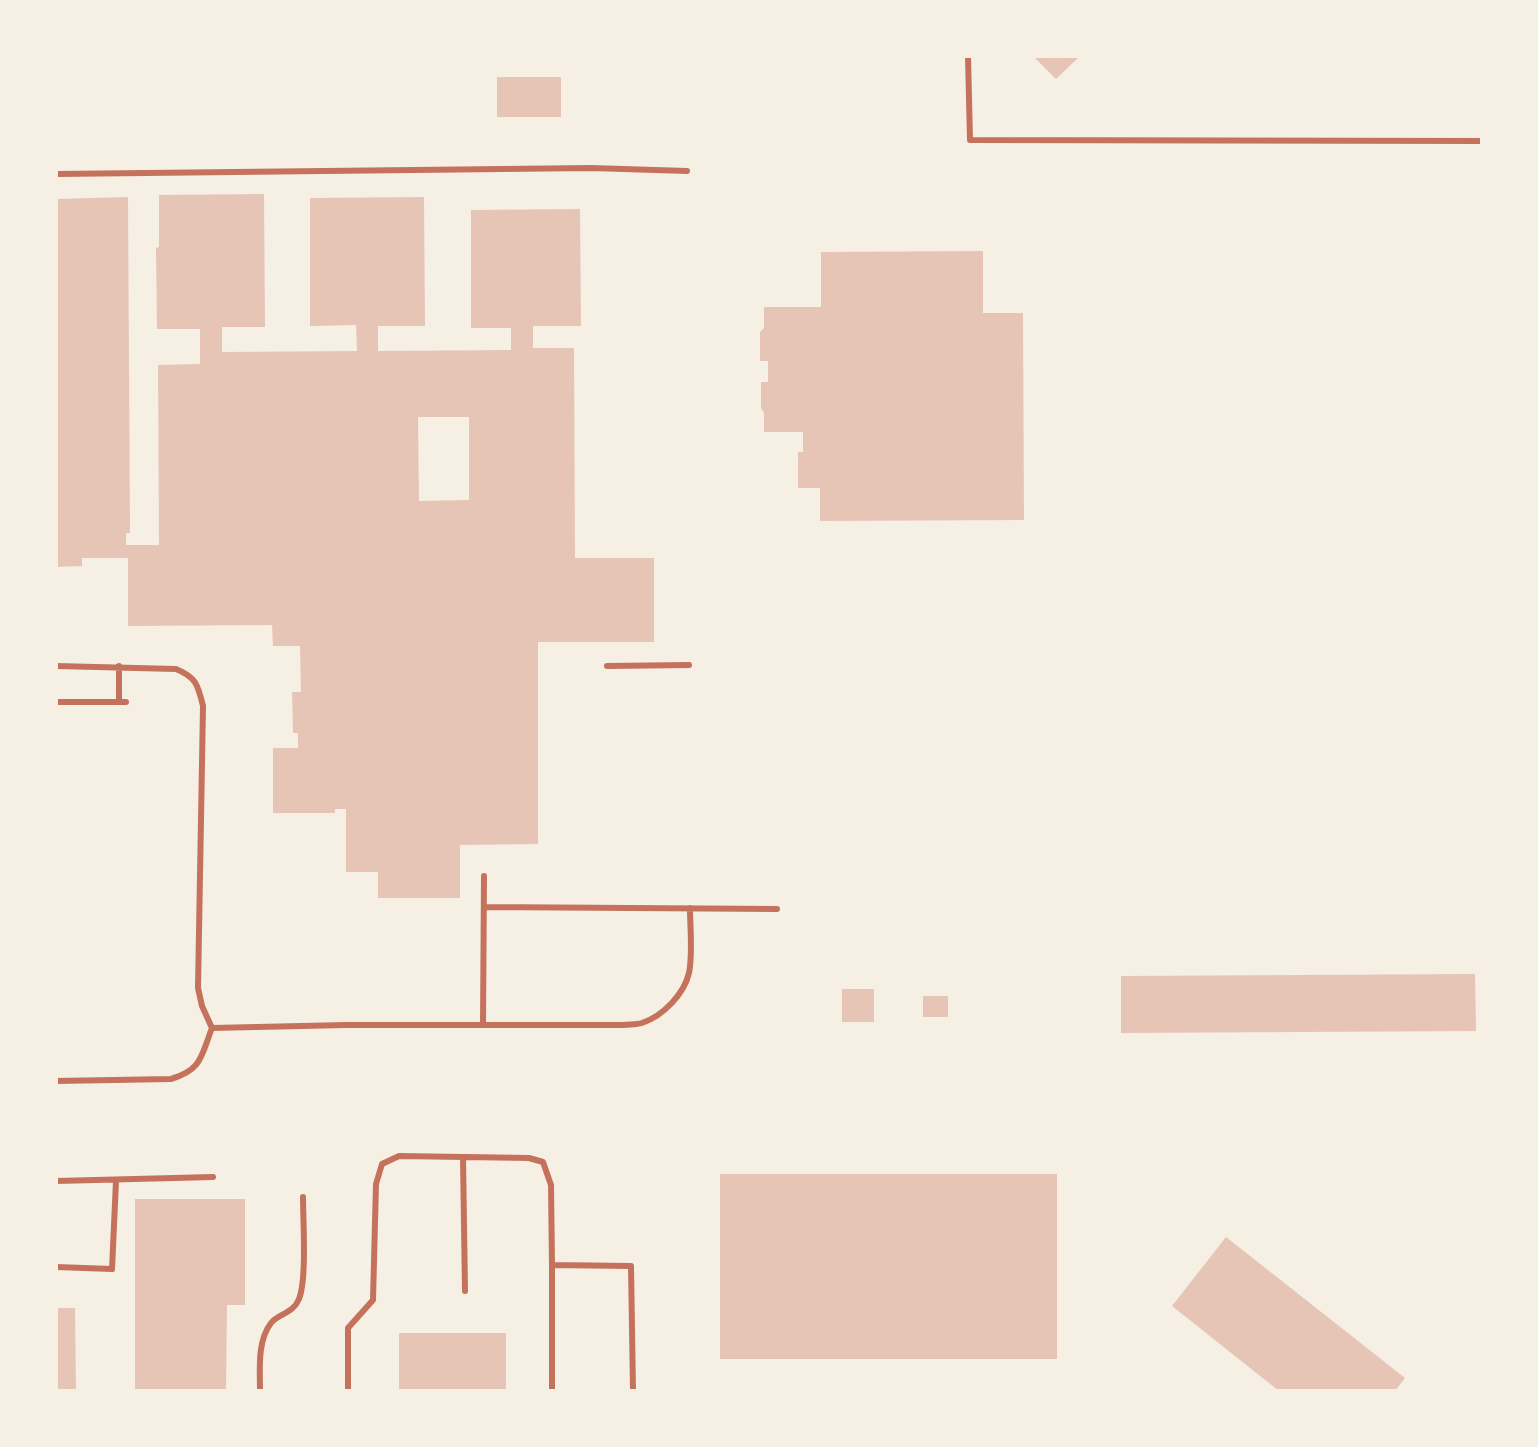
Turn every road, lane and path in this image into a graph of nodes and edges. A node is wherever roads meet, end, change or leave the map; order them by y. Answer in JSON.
{"nodes":[{"id":1,"x":968,"y":56,"type":"edge"},
{"id":2,"x":1482,"y":141,"type":"edge"},
{"id":3,"x":687,"y":171,"type":"dead end"},
{"id":4,"x":56,"y":174,"type":"edge"},
{"id":5,"x":689,"y":665,"type":"dead end"},
{"id":6,"x":56,"y":666,"type":"edge"},
{"id":7,"x":119,"y":666,"type":"junction"},
{"id":8,"x":607,"y":666,"type":"dead end"},
{"id":9,"x":56,"y":702,"type":"edge"},
{"id":10,"x":484,"y":876,"type":"dead end"},
{"id":11,"x":484,"y":907,"type":"junction"},
{"id":12,"x":690,"y":908,"type":"junction"},
{"id":13,"x":777,"y":909,"type":"dead end"},
{"id":14,"x":483,"y":1025,"type":"junction"},
{"id":15,"x":212,"y":1028,"type":"junction"},
{"id":16,"x":56,"y":1081,"type":"edge"},
{"id":17,"x":463,"y":1157,"type":"junction"},
{"id":18,"x":213,"y":1177,"type":"dead end"},
{"id":19,"x":56,"y":1181,"type":"edge"},
{"id":20,"x":116,"y":1181,"type":"junction"},
{"id":21,"x":303,"y":1197,"type":"dead end"},
{"id":22,"x":552,"y":1265,"type":"junction"},
{"id":23,"x":56,"y":1267,"type":"edge"},
{"id":24,"x":465,"y":1291,"type":"dead end"},
{"id":25,"x":260,"y":1391,"type":"edge"},
{"id":26,"x":348,"y":1391,"type":"edge"},
{"id":27,"x":552,"y":1391,"type":"edge"},
{"id":28,"x":633,"y":1391,"type":"edge"}],
"edges":[{"from":1,"to":2,"type":"lane"},
{"from":3,"to":4,"type":"lane"},
{"from":5,"to":8,"type":"lane"},
{"from":6,"to":7,"type":"lane"},
{"from":7,"to":9,"type":"lane"},
{"from":7,"to":15,"type":"lane"},
{"from":10,"to":11,"type":"lane"},
{"from":11,"to":12,"type":"lane"},
{"from":11,"to":14,"type":"lane"},
{"from":12,"to":13,"type":"lane"},
{"from":12,"to":14,"type":"lane"},
{"from":14,"to":15,"type":"lane"},
{"from":15,"to":16,"type":"lane"},
{"from":17,"to":22,"type":"lane"},
{"from":17,"to":24,"type":"lane"},
{"from":17,"to":26,"type":"lane"},
{"from":18,"to":20,"type":"lane"},
{"from":19,"to":20,"type":"lane"},
{"from":20,"to":23,"type":"lane"},
{"from":21,"to":25,"type":"lane"},
{"from":22,"to":27,"type":"lane"},
{"from":22,"to":28,"type":"lane"}]}
